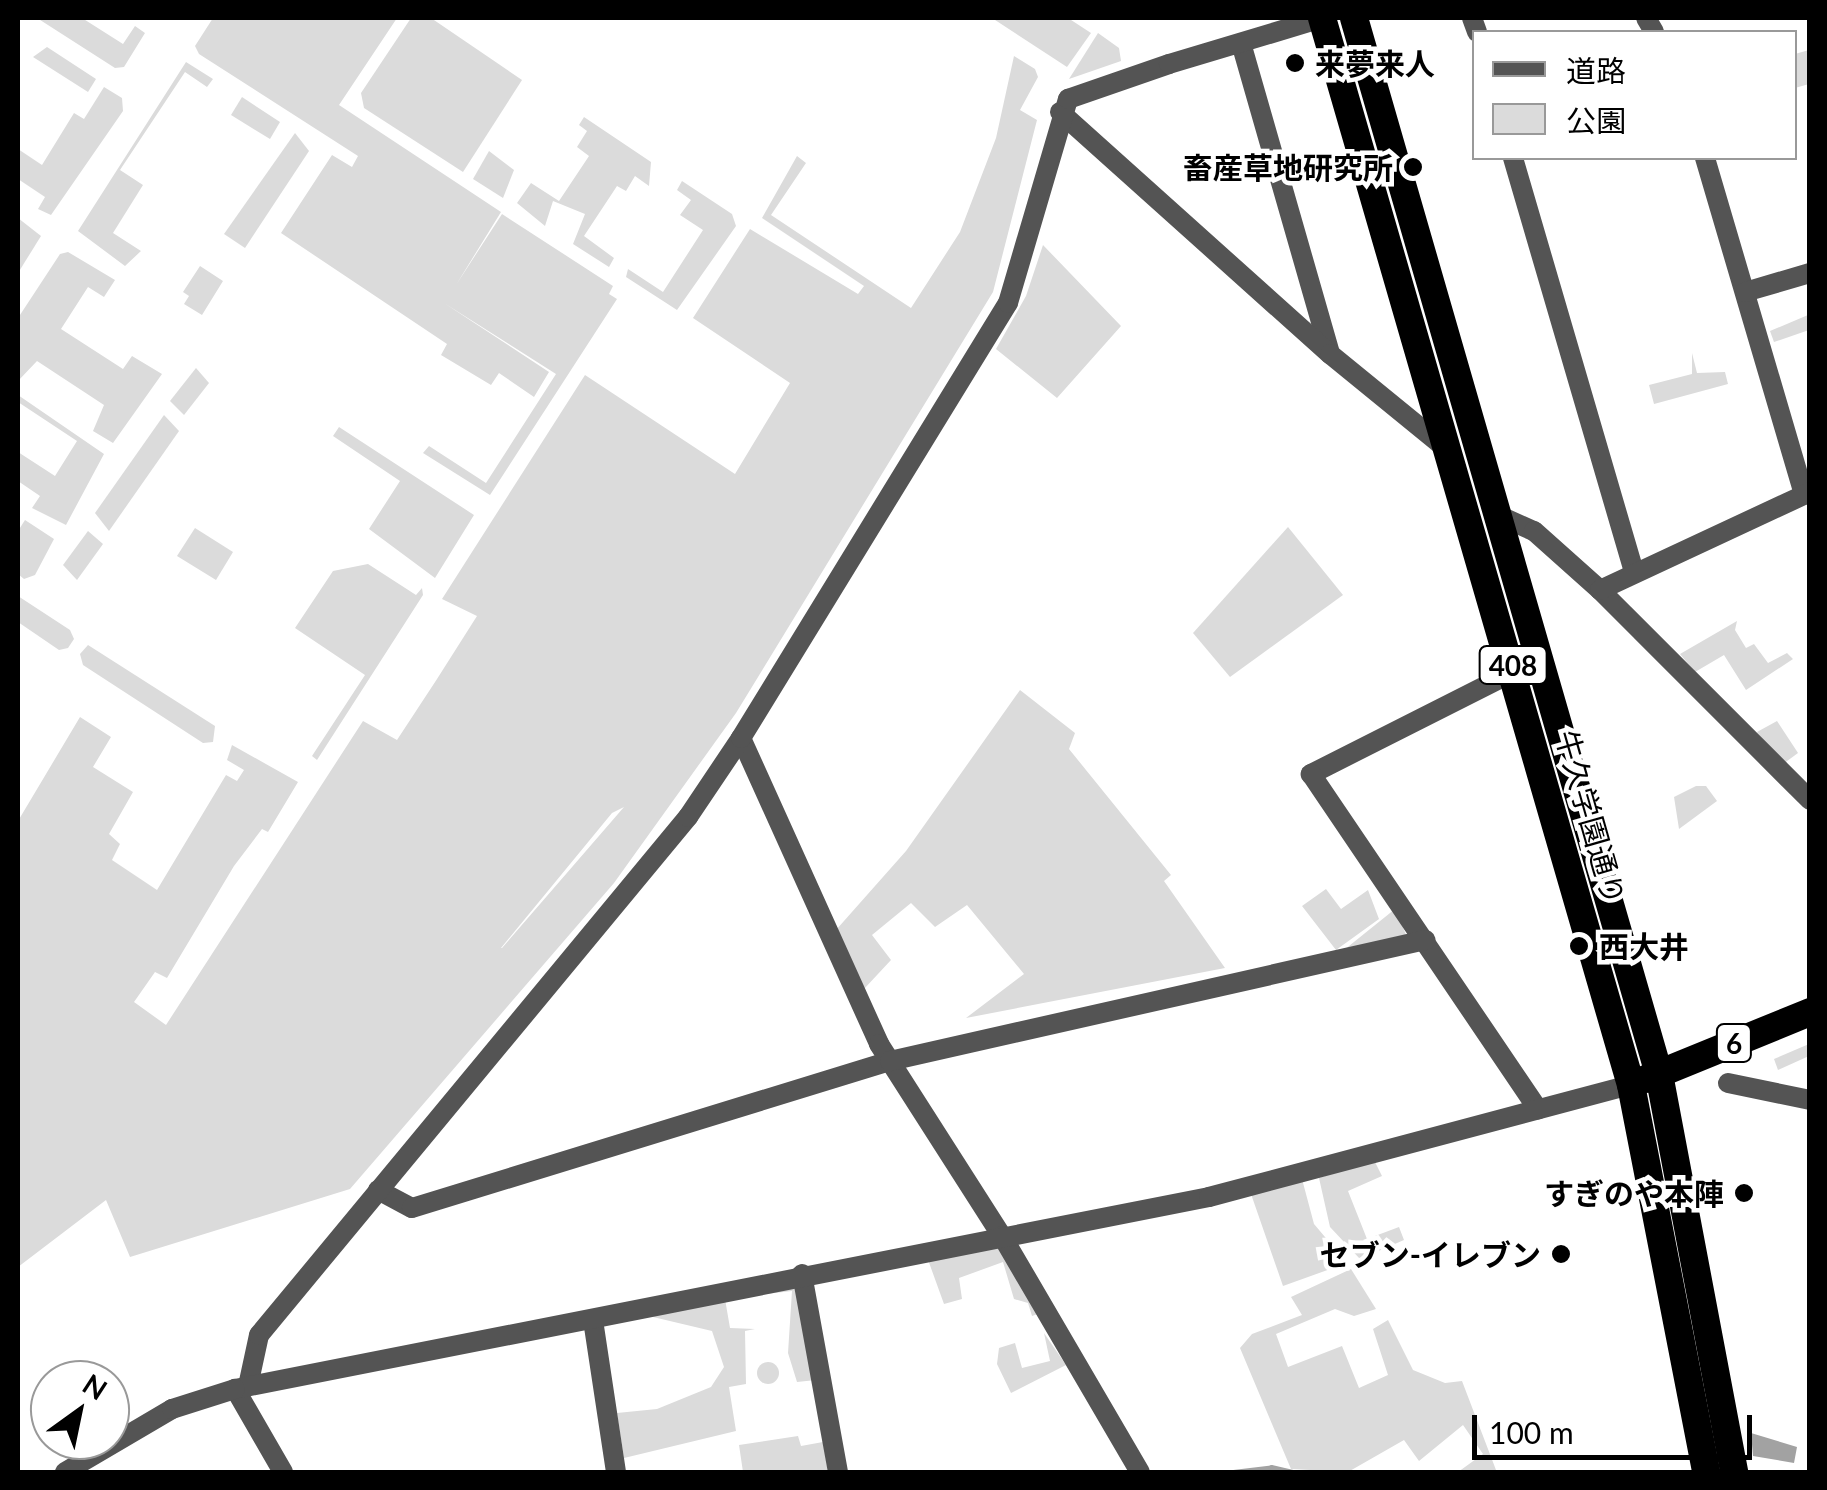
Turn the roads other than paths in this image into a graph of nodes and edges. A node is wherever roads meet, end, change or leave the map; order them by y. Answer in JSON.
{"nodes":[{"id":1,"x":1322,"y":18,"type":"edge"},
{"id":2,"x":1354,"y":18,"type":"edge"},
{"id":3,"x":1241,"y":42,"type":"junction"},
{"id":4,"x":1060,"y":112,"type":"junction"},
{"id":5,"x":1514,"y":160,"type":"edge"},
{"id":6,"x":1706,"y":160,"type":"edge"},
{"id":7,"x":1810,"y":273,"type":"edge"},
{"id":8,"x":1746,"y":292,"type":"junction"},
{"id":9,"x":1330,"y":354,"type":"junction"},
{"id":10,"x":1451,"y":453,"type":"junction"},
{"id":11,"x":1806,"y":494,"type":"edge"},
{"id":12,"x":1500,"y":516,"type":"junction"},
{"id":13,"x":1634,"y":572,"type":"junction"},
{"id":14,"x":1600,"y":590,"type":"junction"},
{"id":15,"x":1514,"y":671,"type":"junction"},
{"id":16,"x":741,"y":738,"type":"junction"},
{"id":17,"x":1810,"y":800,"type":"edge"},
{"id":18,"x":1425,"y":940,"type":"junction"},
{"id":19,"x":1810,"y":1012,"type":"edge"},
{"id":20,"x":890,"y":1061,"type":"junction"},
{"id":21,"x":1660,"y":1074,"type":"junction"},
{"id":22,"x":1728,"y":1083,"type":"dead end"},
{"id":23,"x":1630,"y":1085,"type":"junction"},
{"id":24,"x":1810,"y":1100,"type":"edge"},
{"id":25,"x":1538,"y":1109,"type":"junction"},
{"id":26,"x":378,"y":1190,"type":"junction"},
{"id":27,"x":1002,"y":1236,"type":"junction"},
{"id":28,"x":802,"y":1274,"type":"junction"},
{"id":29,"x":594,"y":1320,"type":"junction"},
{"id":30,"x":242,"y":1388,"type":"junction"},
{"id":31,"x":65,"y":1472,"type":"edge"},
{"id":32,"x":283,"y":1472,"type":"edge"},
{"id":33,"x":616,"y":1472,"type":"edge"},
{"id":34,"x":838,"y":1472,"type":"edge"},
{"id":35,"x":1140,"y":1472,"type":"edge"},
{"id":36,"x":1706,"y":1472,"type":"edge"},
{"id":37,"x":1734,"y":1472,"type":"edge"}],
"edges":[{"from":1,"to":3,"type":"street"},
{"from":1,"to":10,"type":"highway","name":"牛久学園通り","number":"408"},
{"from":2,"to":12,"type":"highway","name":"牛久学園通り","number":"408"},
{"from":3,"to":4,"type":"street"},
{"from":3,"to":9,"type":"street"},
{"from":4,"to":9,"type":"street"},
{"from":4,"to":16,"type":"street"},
{"from":5,"to":13,"type":"street"},
{"from":6,"to":8,"type":"street"},
{"from":7,"to":8,"type":"street"},
{"from":8,"to":11,"type":"street"},
{"from":9,"to":10,"type":"street"},
{"from":10,"to":15,"type":"highway","name":"牛久学園通り","number":"408"},
{"from":11,"to":13,"type":"street"},
{"from":12,"to":14,"type":"street"},
{"from":12,"to":21,"type":"highway","name":"牛久学園通り","number":"408"},
{"from":13,"to":14,"type":"street"},
{"from":14,"to":17,"type":"street"},
{"from":15,"to":18,"type":"street"},
{"from":15,"to":23,"type":"highway","name":"牛久学園通り","number":"408"},
{"from":16,"to":20,"type":"street"},
{"from":16,"to":26,"type":"street"},
{"from":18,"to":20,"type":"street"},
{"from":18,"to":25,"type":"street"},
{"from":19,"to":21,"type":"highway","number":"6"},
{"from":20,"to":26,"type":"street"},
{"from":20,"to":27,"type":"street"},
{"from":21,"to":23,"type":"highway","number":"6"},
{"from":21,"to":37,"type":"highway","name":"牛久学園通り","number":"408"},
{"from":22,"to":24,"type":"street"},
{"from":23,"to":25,"type":"street"},
{"from":23,"to":36,"type":"highway","name":"牛久学園通り","number":"408"},
{"from":25,"to":27,"type":"street"},
{"from":26,"to":30,"type":"street"},
{"from":27,"to":28,"type":"street"},
{"from":27,"to":35,"type":"street"},
{"from":28,"to":29,"type":"street"},
{"from":28,"to":34,"type":"street"},
{"from":29,"to":30,"type":"street"},
{"from":29,"to":33,"type":"street"},
{"from":30,"to":31,"type":"street"},
{"from":30,"to":32,"type":"street"}]}
